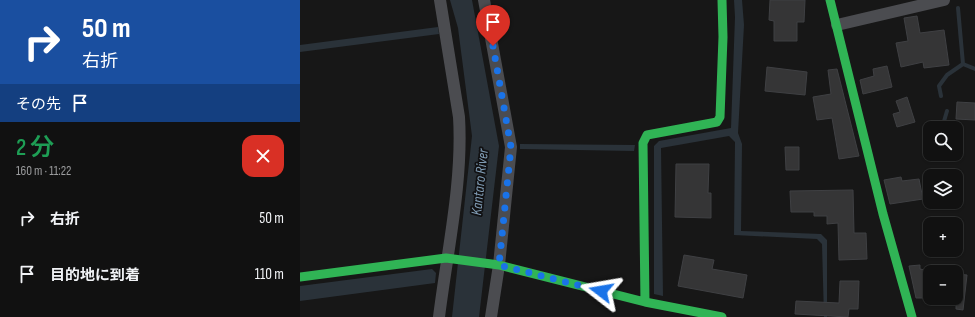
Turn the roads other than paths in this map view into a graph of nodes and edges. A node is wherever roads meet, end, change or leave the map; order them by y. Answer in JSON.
{"nodes":[{"id":1,"x":440,"y":0,"type":"edge"},
{"id":2,"x":484,"y":0,"type":"edge"},
{"id":3,"x":722,"y":0,"type":"edge"},
{"id":4,"x":830,"y":0,"type":"edge"},
{"id":5,"x":944,"y":0,"type":"edge"},
{"id":6,"x":837,"y":25,"type":"junction"},
{"id":7,"x":446,"y":258,"type":"junction"},
{"id":8,"x":499,"y":265,"type":"junction"},
{"id":9,"x":300,"y":277,"type":"edge"},
{"id":10,"x":645,"y":302,"type":"junction"},
{"id":11,"x":672,"y":312,"type":"edge"},
{"id":12,"x":439,"y":317,"type":"edge"},
{"id":13,"x":491,"y":317,"type":"edge"},
{"id":14,"x":722,"y":317,"type":"edge"},
{"id":15,"x":912,"y":317,"type":"edge"}],
"edges":[{"from":1,"to":7,"type":"street"},
{"from":2,"to":8,"type":"street"},
{"from":3,"to":10,"type":"street"},
{"from":4,"to":6,"type":"street"},
{"from":5,"to":6,"type":"street"},
{"from":6,"to":15,"type":"street"},
{"from":7,"to":8,"type":"street"},
{"from":7,"to":9,"type":"street"},
{"from":7,"to":12,"type":"street"},
{"from":8,"to":10,"type":"street"},
{"from":8,"to":13,"type":"street"},
{"from":10,"to":11,"type":"street"},
{"from":11,"to":14,"type":"street"}]}
